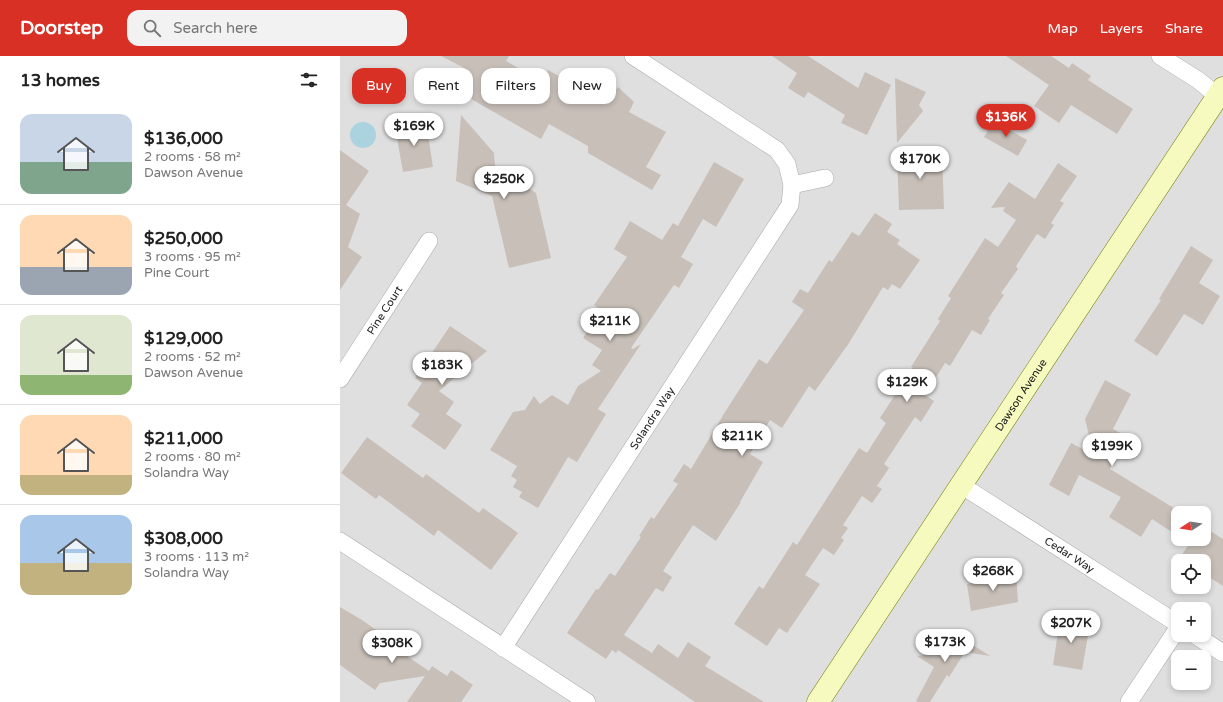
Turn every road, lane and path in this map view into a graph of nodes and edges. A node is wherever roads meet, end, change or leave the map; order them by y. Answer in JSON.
{"nodes":[{"id":1,"x":633,"y":56,"type":"edge"},
{"id":2,"x":1160,"y":56,"type":"edge"},
{"id":3,"x":1220,"y":92,"type":"edge"},
{"id":4,"x":825,"y":178,"type":"dead end"},
{"id":5,"x":792,"y":185,"type":"junction"},
{"id":6,"x":429,"y":241,"type":"dead end"},
{"id":7,"x":340,"y":379,"type":"edge"},
{"id":8,"x":961,"y":485,"type":"junction"},
{"id":9,"x":340,"y":541,"type":"edge"},
{"id":10,"x":1171,"y":620,"type":"edge"},
{"id":11,"x":1171,"y":639,"type":"edge"},
{"id":12,"x":1206,"y":642,"type":"edge"},
{"id":13,"x":503,"y":648,"type":"junction"},
{"id":14,"x":1223,"y":653,"type":"edge"},
{"id":15,"x":587,"y":702,"type":"edge"},
{"id":16,"x":818,"y":702,"type":"edge"},
{"id":17,"x":1129,"y":702,"type":"edge"}],
"edges":[{"from":1,"to":5,"type":"street","name":"Solandra Way"},
{"from":2,"to":3,"type":"street"},
{"from":3,"to":8,"type":"main road","name":"Dawson Avenue"},
{"from":4,"to":5,"type":"street"},
{"from":5,"to":13,"type":"street","name":"Solandra Way"},
{"from":6,"to":7,"type":"street","name":"Pine Court"},
{"from":8,"to":10,"type":"street","name":"Cedar Way"},
{"from":8,"to":16,"type":"main road","name":"Dawson Avenue"},
{"from":9,"to":13,"type":"street"},
{"from":11,"to":17,"type":"street"},
{"from":12,"to":14,"type":"street"},
{"from":13,"to":15,"type":"street"}]}
